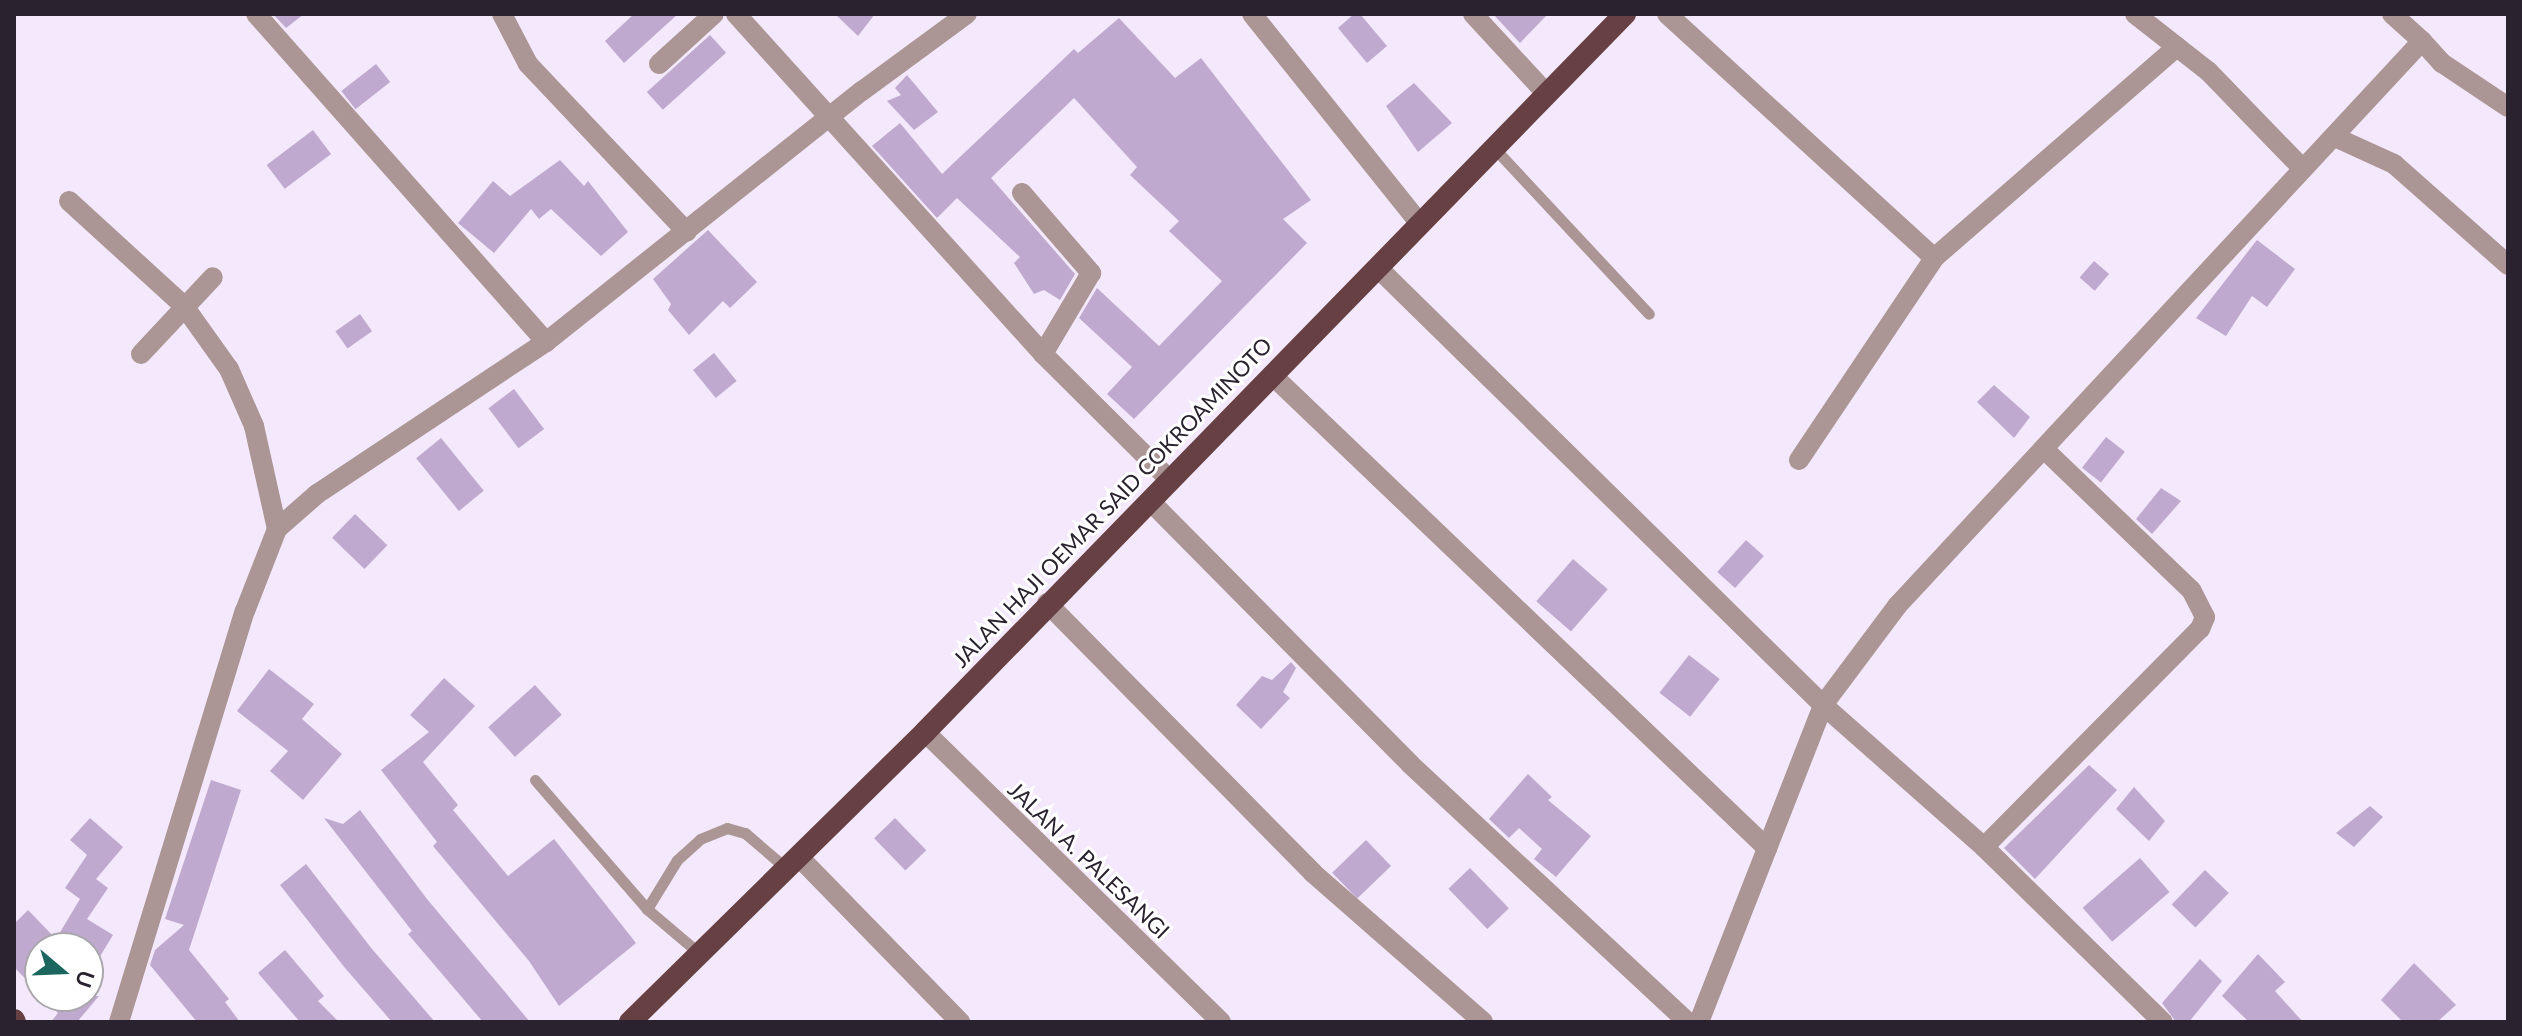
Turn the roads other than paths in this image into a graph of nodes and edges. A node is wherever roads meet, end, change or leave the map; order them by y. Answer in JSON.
{"nodes":[{"id":1,"x":256,"y":14,"type":"edge"},
{"id":2,"x":502,"y":14,"type":"edge"},
{"id":3,"x":714,"y":14,"type":"edge"},
{"id":4,"x":736,"y":14,"type":"edge"},
{"id":5,"x":967,"y":14,"type":"edge"},
{"id":6,"x":1252,"y":14,"type":"edge"},
{"id":7,"x":1473,"y":14,"type":"edge"},
{"id":8,"x":1625,"y":14,"type":"edge"},
{"id":9,"x":1667,"y":14,"type":"edge"},
{"id":10,"x":2135,"y":14,"type":"edge"},
{"id":11,"x":2392,"y":14,"type":"edge"},
{"id":12,"x":2422,"y":41,"type":"junction"},
{"id":13,"x":2177,"y":47,"type":"junction"},
{"id":14,"x":659,"y":64,"type":"dead end"},
{"id":15,"x":1546,"y":93,"type":"junction"},
{"id":16,"x":2508,"y":107,"type":"edge"},
{"id":17,"x":829,"y":117,"type":"junction"},
{"id":18,"x":2337,"y":138,"type":"junction"},
{"id":19,"x":1496,"y":150,"type":"junction"},
{"id":20,"x":2301,"y":167,"type":"junction"},
{"id":21,"x":1022,"y":193,"type":"dead end"},
{"id":22,"x":69,"y":201,"type":"dead end"},
{"id":23,"x":1420,"y":224,"type":"junction"},
{"id":24,"x":687,"y":232,"type":"junction"},
{"id":25,"x":1934,"y":258,"type":"junction"},
{"id":26,"x":2508,"y":265,"type":"edge"},
{"id":27,"x":1378,"y":268,"type":"junction"},
{"id":28,"x":213,"y":277,"type":"dead end"},
{"id":29,"x":184,"y":306,"type":"junction"},
{"id":30,"x":1649,"y":314,"type":"dead end"},
{"id":31,"x":546,"y":342,"type":"junction"},
{"id":32,"x":141,"y":354,"type":"dead end"},
{"id":33,"x":1043,"y":354,"type":"junction"},
{"id":34,"x":1272,"y":375,"type":"junction"},
{"id":35,"x":2046,"y":451,"type":"junction"},
{"id":36,"x":1799,"y":460,"type":"dead end"},
{"id":37,"x":1171,"y":481,"type":"junction"},
{"id":38,"x":1151,"y":502,"type":"junction"},
{"id":39,"x":277,"y":529,"type":"junction"},
{"id":40,"x":1047,"y":603,"type":"junction"},
{"id":41,"x":1823,"y":705,"type":"junction"},
{"id":42,"x":925,"y":732,"type":"junction"},
{"id":43,"x":535,"y":780,"type":"dead end"},
{"id":44,"x":1984,"y":847,"type":"junction"},
{"id":45,"x":1767,"y":848,"type":"junction"},
{"id":46,"x":793,"y":863,"type":"junction"},
{"id":47,"x":647,"y":909,"type":"junction"},
{"id":48,"x":700,"y":954,"type":"junction"},
{"id":49,"x":119,"y":1022,"type":"edge"},
{"id":50,"x":630,"y":1022,"type":"edge"},
{"id":51,"x":960,"y":1022,"type":"edge"},
{"id":52,"x":1221,"y":1022,"type":"edge"},
{"id":53,"x":1483,"y":1022,"type":"edge"},
{"id":54,"x":1688,"y":1022,"type":"edge"},
{"id":55,"x":1699,"y":1022,"type":"edge"},
{"id":56,"x":2163,"y":1022,"type":"edge"}],
"edges":[{"from":1,"to":31,"type":"street"},
{"from":2,"to":24,"type":"street"},
{"from":3,"to":14,"type":"street"},
{"from":4,"to":17,"type":"street"},
{"from":5,"to":17,"type":"street"},
{"from":6,"to":23,"type":"street"},
{"from":7,"to":15,"type":"street"},
{"from":8,"to":15,"type":"highway","name":"JALAN HAJI OEMAR SAID COKROAMINOTO"},
{"from":9,"to":25,"type":"street"},
{"from":10,"to":13,"type":"street"},
{"from":11,"to":12,"type":"street"},
{"from":12,"to":16,"type":"street"},
{"from":12,"to":18,"type":"street"},
{"from":13,"to":20,"type":"street"},
{"from":13,"to":25,"type":"street"},
{"from":15,"to":19,"type":"highway","name":"JALAN HAJI OEMAR SAID COKROAMINOTO"},
{"from":17,"to":24,"type":"street"},
{"from":17,"to":33,"type":"street"},
{"from":18,"to":20,"type":"street"},
{"from":18,"to":26,"type":"street"},
{"from":19,"to":23,"type":"highway","name":"JALAN HAJI OEMAR SAID COKROAMINOTO"},
{"from":19,"to":30,"type":"lane"},
{"from":20,"to":35,"type":"street"},
{"from":21,"to":33,"type":"street"},
{"from":22,"to":29,"type":"street"},
{"from":23,"to":27,"type":"highway","name":"JALAN HAJI OEMAR SAID COKROAMINOTO"},
{"from":24,"to":31,"type":"street"},
{"from":25,"to":36,"type":"street"},
{"from":27,"to":34,"type":"highway","name":"JALAN HAJI OEMAR SAID COKROAMINOTO"},
{"from":27,"to":41,"type":"street"},
{"from":28,"to":29,"type":"street"},
{"from":29,"to":32,"type":"street"},
{"from":29,"to":39,"type":"street"},
{"from":31,"to":39,"type":"street"},
{"from":33,"to":37,"type":"street"},
{"from":34,"to":37,"type":"highway","name":"JALAN HAJI OEMAR SAID COKROAMINOTO"},
{"from":34,"to":45,"type":"street"},
{"from":35,"to":41,"type":"street"},
{"from":35,"to":44,"type":"street"},
{"from":37,"to":38,"type":"highway","name":"JALAN HAJI OEMAR SAID COKROAMINOTO"},
{"from":38,"to":40,"type":"highway","name":"JALAN HAJI OEMAR SAID COKROAMINOTO"},
{"from":38,"to":54,"type":"street"},
{"from":39,"to":49,"type":"street"},
{"from":40,"to":42,"type":"highway","name":"JALAN HAJI OEMAR SAID COKROAMINOTO"},
{"from":40,"to":53,"type":"street"},
{"from":41,"to":44,"type":"street"},
{"from":41,"to":45,"type":"street"},
{"from":42,"to":46,"type":"highway","name":"JALAN HAJI OEMAR SAID COKROAMINOTO"},
{"from":42,"to":52,"type":"street","name":"JALAN A. PALESANGI"},
{"from":43,"to":47,"type":"lane"},
{"from":44,"to":56,"type":"street"},
{"from":45,"to":55,"type":"street"},
{"from":46,"to":47,"type":"lane"},
{"from":46,"to":48,"type":"highway","name":"JALAN HAJI OEMAR SAID COKROAMINOTO"},
{"from":46,"to":51,"type":"street"},
{"from":47,"to":48,"type":"lane"},
{"from":48,"to":50,"type":"highway","name":"JALAN HAJI OEMAR SAID COKROAMINOTO"}]}
